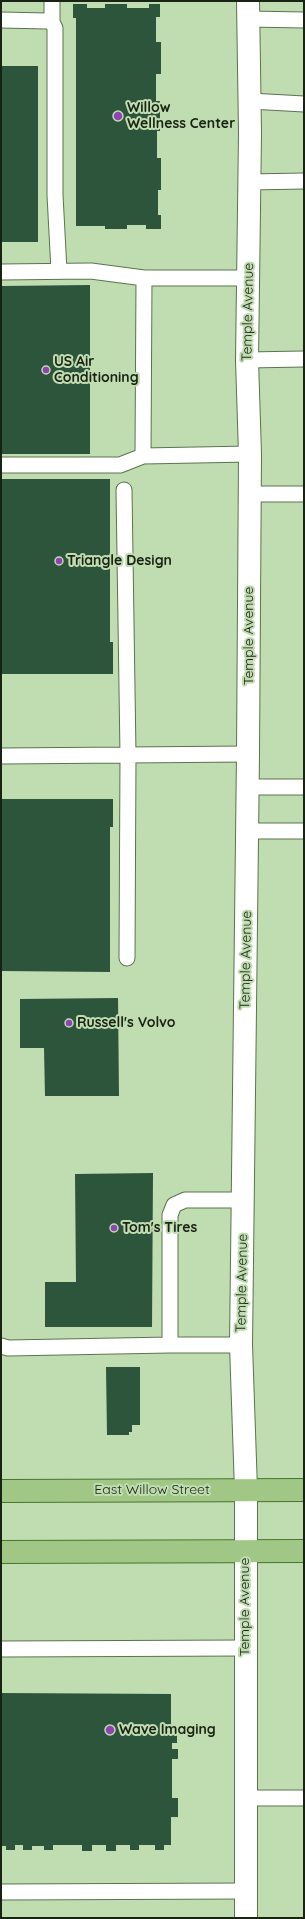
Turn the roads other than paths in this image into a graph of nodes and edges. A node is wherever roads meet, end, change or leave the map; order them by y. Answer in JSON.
{"nodes":[{"id":1,"x":52,"y":1,"type":"edge"},
{"id":2,"x":248,"y":10,"type":"edge"},
{"id":3,"x":1,"y":20,"type":"edge"},
{"id":4,"x":304,"y":20,"type":"edge"},
{"id":5,"x":52,"y":22,"type":"junction"},
{"id":6,"x":250,"y":102,"type":"junction"},
{"id":7,"x":304,"y":104,"type":"edge"},
{"id":8,"x":304,"y":181,"type":"edge"},
{"id":9,"x":249,"y":182,"type":"junction"},
{"id":10,"x":59,"y":271,"type":"junction"},
{"id":11,"x":1,"y":272,"type":"edge"},
{"id":12,"x":144,"y":278,"type":"junction"},
{"id":13,"x":248,"y":278,"type":"junction"},
{"id":14,"x":304,"y":359,"type":"edge"},
{"id":15,"x":247,"y":360,"type":"junction"},
{"id":16,"x":250,"y":454,"type":"junction"},
{"id":17,"x":143,"y":456,"type":"junction"},
{"id":18,"x":1,"y":465,"type":"edge"},
{"id":19,"x":124,"y":490,"type":"dead end"},
{"id":20,"x":249,"y":494,"type":"junction"},
{"id":21,"x":304,"y":494,"type":"edge"},
{"id":22,"x":248,"y":754,"type":"junction"},
{"id":23,"x":128,"y":755,"type":"junction"},
{"id":24,"x":1,"y":756,"type":"edge"},
{"id":25,"x":248,"y":787,"type":"junction"},
{"id":26,"x":304,"y":787,"type":"edge"},
{"id":27,"x":248,"y":831,"type":"junction"},
{"id":28,"x":304,"y":831,"type":"edge"},
{"id":29,"x":127,"y":958,"type":"dead end"},
{"id":30,"x":243,"y":1200,"type":"junction"},
{"id":31,"x":170,"y":1345,"type":"junction"},
{"id":32,"x":241,"y":1345,"type":"junction"},
{"id":33,"x":1,"y":1346,"type":"edge"},
{"id":34,"x":246,"y":1490,"type":"junction"},
{"id":35,"x":304,"y":1490,"type":"edge"},
{"id":36,"x":1,"y":1491,"type":"edge"},
{"id":37,"x":246,"y":1551,"type":"junction"},
{"id":38,"x":304,"y":1551,"type":"edge"},
{"id":39,"x":1,"y":1552,"type":"edge"},
{"id":40,"x":246,"y":1648,"type":"junction"},
{"id":41,"x":1,"y":1649,"type":"edge"},
{"id":42,"x":244,"y":1798,"type":"junction"},
{"id":43,"x":304,"y":1798,"type":"edge"},
{"id":44,"x":246,"y":1891,"type":"junction"},
{"id":45,"x":1,"y":1892,"type":"edge"},
{"id":46,"x":246,"y":1918,"type":"edge"}],
"edges":[{"from":1,"to":5,"type":"lane"},
{"from":2,"to":4,"type":"lane"},
{"from":2,"to":6,"type":"main road","name":"Temple Avenue"},
{"from":3,"to":5,"type":"lane"},
{"from":5,"to":10,"type":"lane"},
{"from":6,"to":7,"type":"lane"},
{"from":6,"to":9,"type":"main road","name":"Temple Avenue"},
{"from":8,"to":9,"type":"lane"},
{"from":9,"to":13,"type":"main road","name":"Temple Avenue"},
{"from":10,"to":11,"type":"lane"},
{"from":10,"to":12,"type":"lane"},
{"from":12,"to":13,"type":"lane"},
{"from":12,"to":17,"type":"lane"},
{"from":13,"to":15,"type":"main road","name":"Temple Avenue"},
{"from":14,"to":15,"type":"lane"},
{"from":15,"to":16,"type":"main road","name":"Temple Avenue"},
{"from":16,"to":17,"type":"lane"},
{"from":16,"to":20,"type":"main road","name":"Temple Avenue"},
{"from":17,"to":18,"type":"lane"},
{"from":19,"to":23,"type":"lane"},
{"from":20,"to":21,"type":"lane"},
{"from":20,"to":22,"type":"main road","name":"Temple Avenue"},
{"from":22,"to":23,"type":"lane"},
{"from":22,"to":25,"type":"main road","name":"Temple Avenue"},
{"from":23,"to":24,"type":"lane"},
{"from":23,"to":29,"type":"lane"},
{"from":25,"to":26,"type":"lane"},
{"from":25,"to":27,"type":"main road","name":"Temple Avenue"},
{"from":27,"to":28,"type":"lane"},
{"from":27,"to":30,"type":"main road","name":"Temple Avenue"},
{"from":30,"to":31,"type":"lane"},
{"from":30,"to":32,"type":"main road","name":"Temple Avenue"},
{"from":31,"to":32,"type":"lane"},
{"from":31,"to":33,"type":"lane"},
{"from":32,"to":34,"type":"main road","name":"Temple Avenue"},
{"from":34,"to":35,"type":"main road","name":"East Willow Street"},
{"from":34,"to":36,"type":"main road","name":"East Willow Street"},
{"from":34,"to":37,"type":"main road","name":"Temple Avenue"},
{"from":37,"to":38,"type":"main road"},
{"from":37,"to":39,"type":"main road"},
{"from":37,"to":40,"type":"main road","name":"Temple Avenue"},
{"from":40,"to":41,"type":"lane"},
{"from":40,"to":42,"type":"main road","name":"Temple Avenue"},
{"from":42,"to":43,"type":"lane"},
{"from":42,"to":44,"type":"main road","name":"Temple Avenue"},
{"from":44,"to":45,"type":"lane"},
{"from":44,"to":46,"type":"main road","name":"Temple Avenue"}]}
